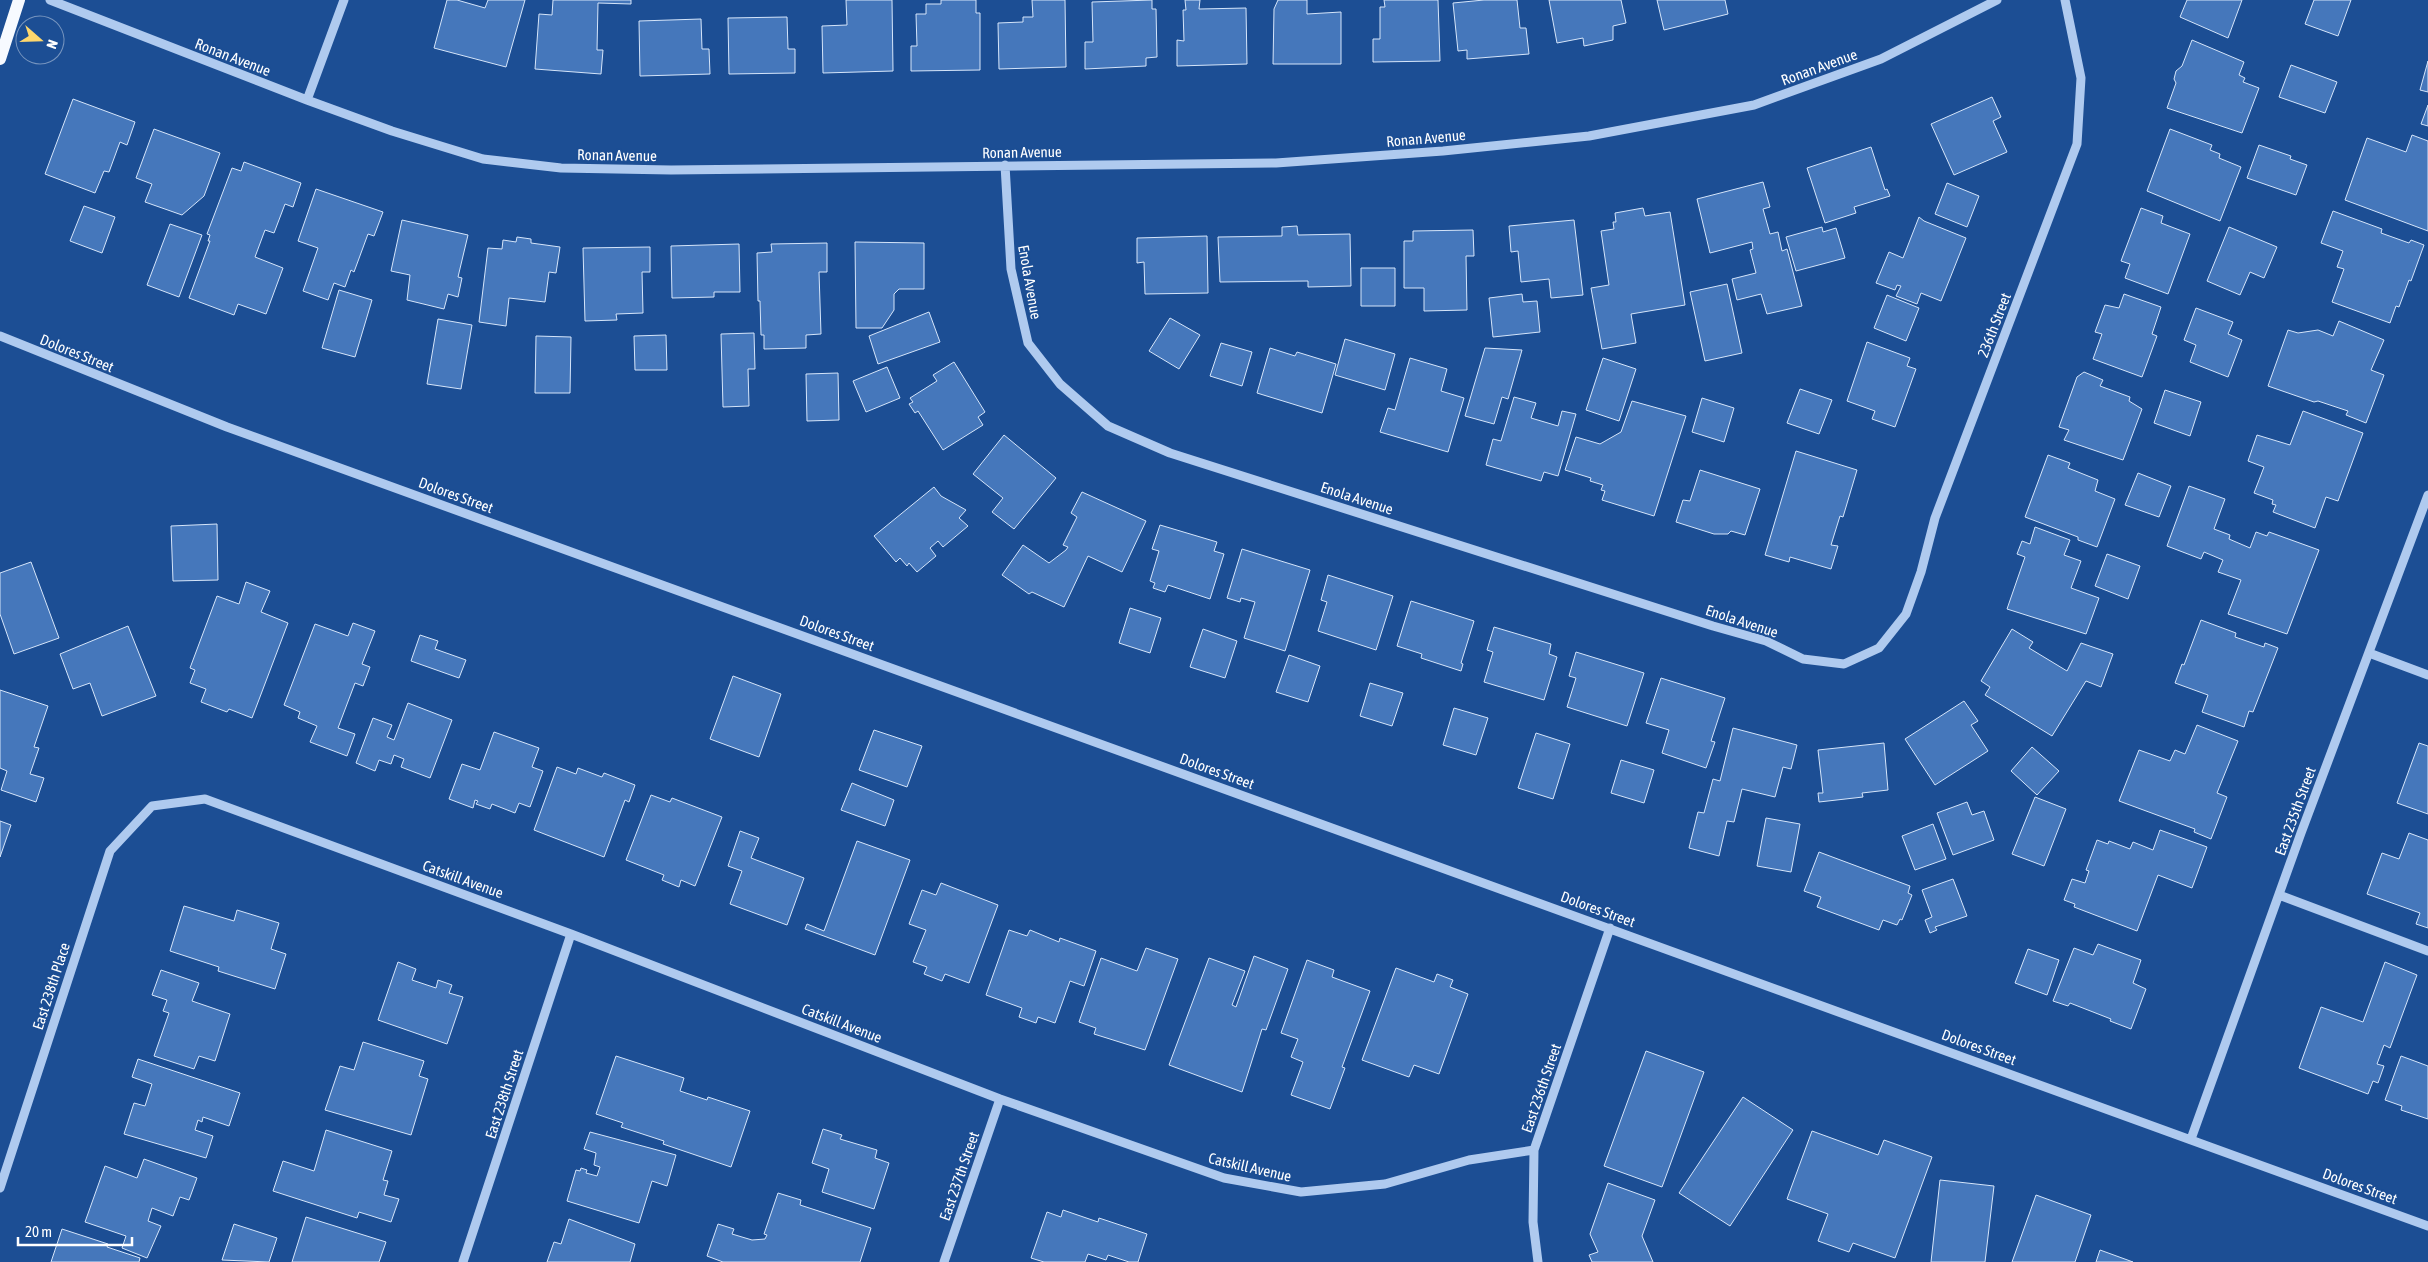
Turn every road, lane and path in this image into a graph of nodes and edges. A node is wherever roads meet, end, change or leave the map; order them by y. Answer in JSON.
{"nodes":[{"id":1,"x":20,"y":0,"type":"edge"},
{"id":2,"x":50,"y":0,"type":"edge"},
{"id":3,"x":344,"y":0,"type":"edge"},
{"id":4,"x":1997,"y":0,"type":"edge"},
{"id":5,"x":2065,"y":0,"type":"edge"},
{"id":6,"x":0,"y":59,"type":"edge"},
{"id":7,"x":307,"y":100,"type":"junction"},
{"id":8,"x":1005,"y":166,"type":"junction"},
{"id":9,"x":0,"y":336,"type":"edge"},
{"id":10,"x":2428,"y":495,"type":"edge"},
{"id":11,"x":1879,"y":648,"type":"joint"},
{"id":12,"x":2369,"y":653,"type":"junction"},
{"id":13,"x":2428,"y":675,"type":"edge"},
{"id":14,"x":152,"y":806,"type":"joint"},
{"id":15,"x":2279,"y":895,"type":"junction"},
{"id":16,"x":1610,"y":928,"type":"junction"},
{"id":17,"x":571,"y":934,"type":"junction"},
{"id":18,"x":2428,"y":951,"type":"edge"},
{"id":19,"x":1000,"y":1099,"type":"junction"},
{"id":20,"x":2192,"y":1139,"type":"junction"},
{"id":21,"x":1534,"y":1150,"type":"junction"},
{"id":22,"x":0,"y":1188,"type":"edge"},
{"id":23,"x":2428,"y":1226,"type":"edge"},
{"id":24,"x":463,"y":1262,"type":"edge"},
{"id":25,"x":944,"y":1262,"type":"edge"},
{"id":26,"x":1538,"y":1262,"type":"edge"}],
"edges":[{"from":1,"to":6,"type":"main road"},
{"from":2,"to":7,"type":"street","name":"Ronan Avenue"},
{"from":3,"to":7,"type":"street"},
{"from":4,"to":8,"type":"street","name":"Ronan Avenue"},
{"from":5,"to":11,"type":"street","name":"236th Street"},
{"from":7,"to":8,"type":"street","name":"Ronan Avenue"},
{"from":8,"to":11,"type":"street","name":"Enola Avenue"},
{"from":9,"to":16,"type":"street","name":"Dolores Street"},
{"from":10,"to":12,"type":"street","name":"East 235th Street"},
{"from":12,"to":13,"type":"street"},
{"from":12,"to":15,"type":"street","name":"East 235th Street"},
{"from":14,"to":17,"type":"street","name":"Catskill Avenue"},
{"from":14,"to":22,"type":"street","name":"East 238th Place"},
{"from":15,"to":18,"type":"street"},
{"from":15,"to":20,"type":"street","name":"East 235th Street"},
{"from":16,"to":20,"type":"street","name":"Dolores Street"},
{"from":16,"to":21,"type":"street","name":"East 236th Street"},
{"from":17,"to":19,"type":"street","name":"Catskill Avenue"},
{"from":17,"to":24,"type":"street","name":"East 238th Street"},
{"from":19,"to":21,"type":"street","name":"Catskill Avenue"},
{"from":19,"to":25,"type":"street","name":"East 237th Street"},
{"from":20,"to":23,"type":"street","name":"Dolores Street"},
{"from":21,"to":26,"type":"street","name":"East 236th Street"}]}
